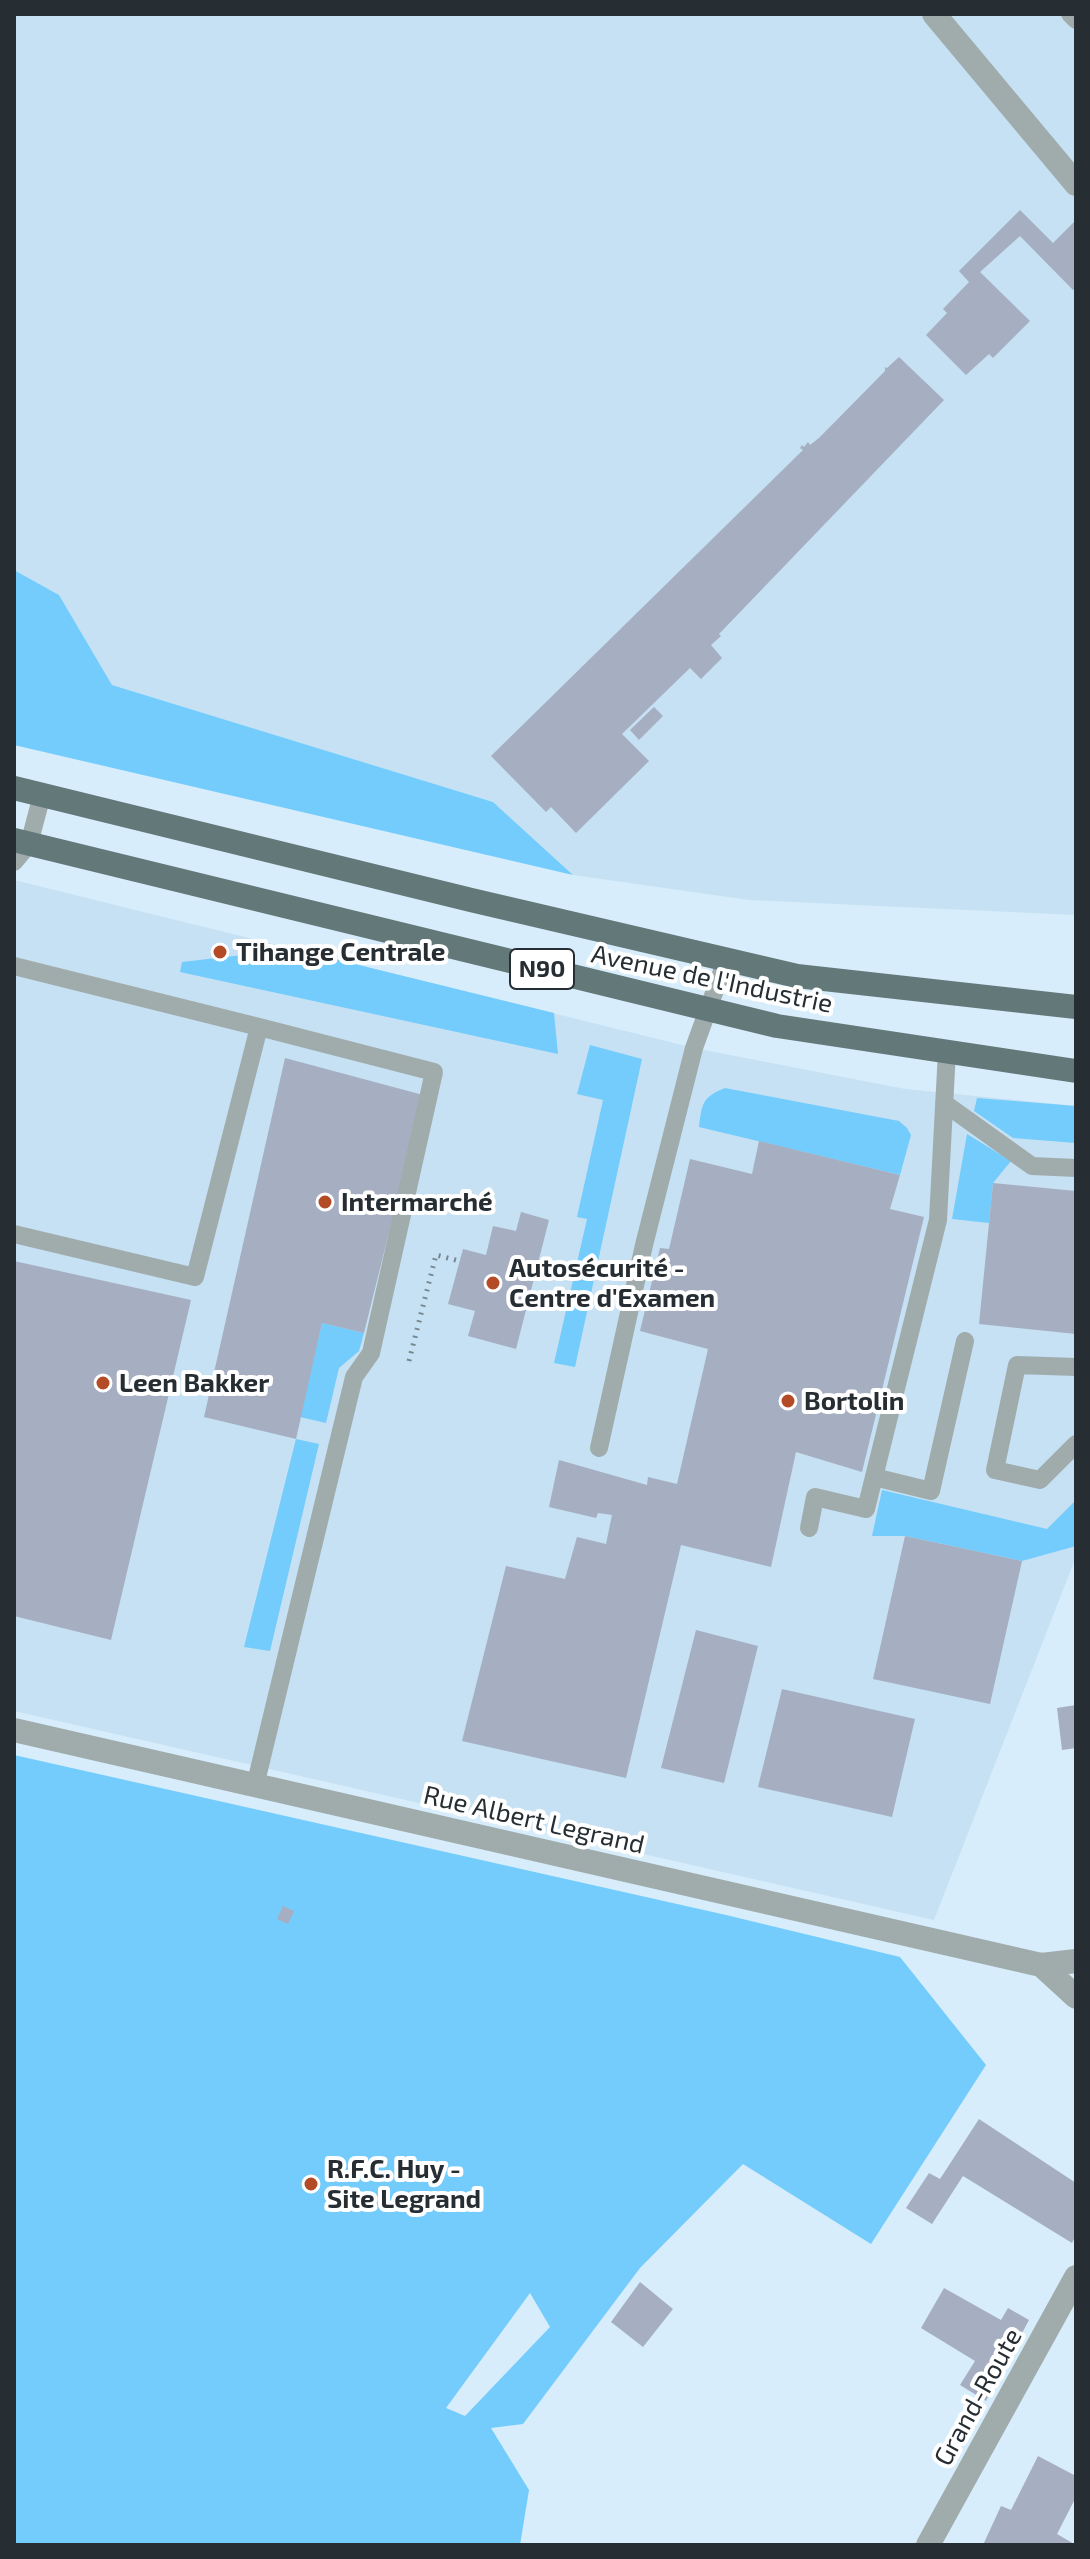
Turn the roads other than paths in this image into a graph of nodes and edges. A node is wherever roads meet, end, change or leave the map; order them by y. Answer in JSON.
{"nodes":[{"id":1,"x":934,"y":14,"type":"edge"},
{"id":2,"x":1070,"y":14,"type":"edge"},
{"id":3,"x":1076,"y":20,"type":"edge"},
{"id":4,"x":1076,"y":184,"type":"edge"},
{"id":5,"x":14,"y":788,"type":"edge"},
{"id":6,"x":42,"y":795,"type":"junction"},
{"id":7,"x":19,"y":848,"type":"edge"},
{"id":8,"x":726,"y":960,"type":"junction"},
{"id":9,"x":14,"y":966,"type":"edge"},
{"id":10,"x":1076,"y":1007,"type":"edge"},
{"id":11,"x":709,"y":1010,"type":"junction"},
{"id":12,"x":259,"y":1027,"type":"junction"},
{"id":13,"x":947,"y":1051,"type":"junction"},
{"id":14,"x":1076,"y":1071,"type":"edge"},
{"id":15,"x":944,"y":1103,"type":"junction"},
{"id":16,"x":1076,"y":1168,"type":"edge"},
{"id":17,"x":14,"y":1234,"type":"edge"},
{"id":18,"x":965,"y":1341,"type":"dead end"},
{"id":19,"x":1076,"y":1367,"type":"edge"},
{"id":20,"x":1076,"y":1444,"type":"edge"},
{"id":21,"x":599,"y":1448,"type":"dead end"},
{"id":22,"x":874,"y":1477,"type":"junction"},
{"id":23,"x":809,"y":1528,"type":"dead end"},
{"id":24,"x":14,"y":1730,"type":"edge"},
{"id":25,"x":255,"y":1786,"type":"junction"},
{"id":26,"x":1076,"y":1961,"type":"edge"},
{"id":27,"x":1041,"y":1965,"type":"junction"},
{"id":28,"x":1076,"y":1997,"type":"edge"},
{"id":29,"x":1076,"y":2277,"type":"edge"},
{"id":30,"x":928,"y":2545,"type":"edge"}],
"edges":[{"from":1,"to":4,"type":"street"},
{"from":2,"to":3,"type":"lane"},
{"from":5,"to":6,"type":"main road","name":"Avenue de l'Industrie","number":"N90"},
{"from":6,"to":7,"type":"lane"},
{"from":6,"to":8,"type":"main road","name":"Avenue de l'Industrie","number":"N90"},
{"from":7,"to":11,"type":"main road","name":"Avenue de l'Industrie","number":"N90"},
{"from":8,"to":10,"type":"main road","name":"Avenue de l'Industrie","number":"N90"},
{"from":8,"to":11,"type":"lane"},
{"from":9,"to":12,"type":"lane"},
{"from":11,"to":13,"type":"main road","name":"Avenue de l'Industrie","number":"N90"},
{"from":11,"to":21,"type":"lane"},
{"from":12,"to":17,"type":"lane"},
{"from":12,"to":25,"type":"lane"},
{"from":13,"to":14,"type":"main road","name":"Avenue de l'Industrie","number":"N90"},
{"from":13,"to":15,"type":"lane"},
{"from":15,"to":16,"type":"lane"},
{"from":15,"to":22,"type":"lane"},
{"from":18,"to":22,"type":"lane"},
{"from":19,"to":20,"type":"lane"},
{"from":22,"to":23,"type":"lane"},
{"from":24,"to":25,"type":"street","name":"Rue Albert Legrand"},
{"from":25,"to":27,"type":"street","name":"Rue Albert Legrand"},
{"from":26,"to":27,"type":"street","name":"Rue Albert Legrand"},
{"from":27,"to":28,"type":"street","name":"Rue Albert Legrand"},
{"from":29,"to":30,"type":"street","name":"Grand-Route"}]}
